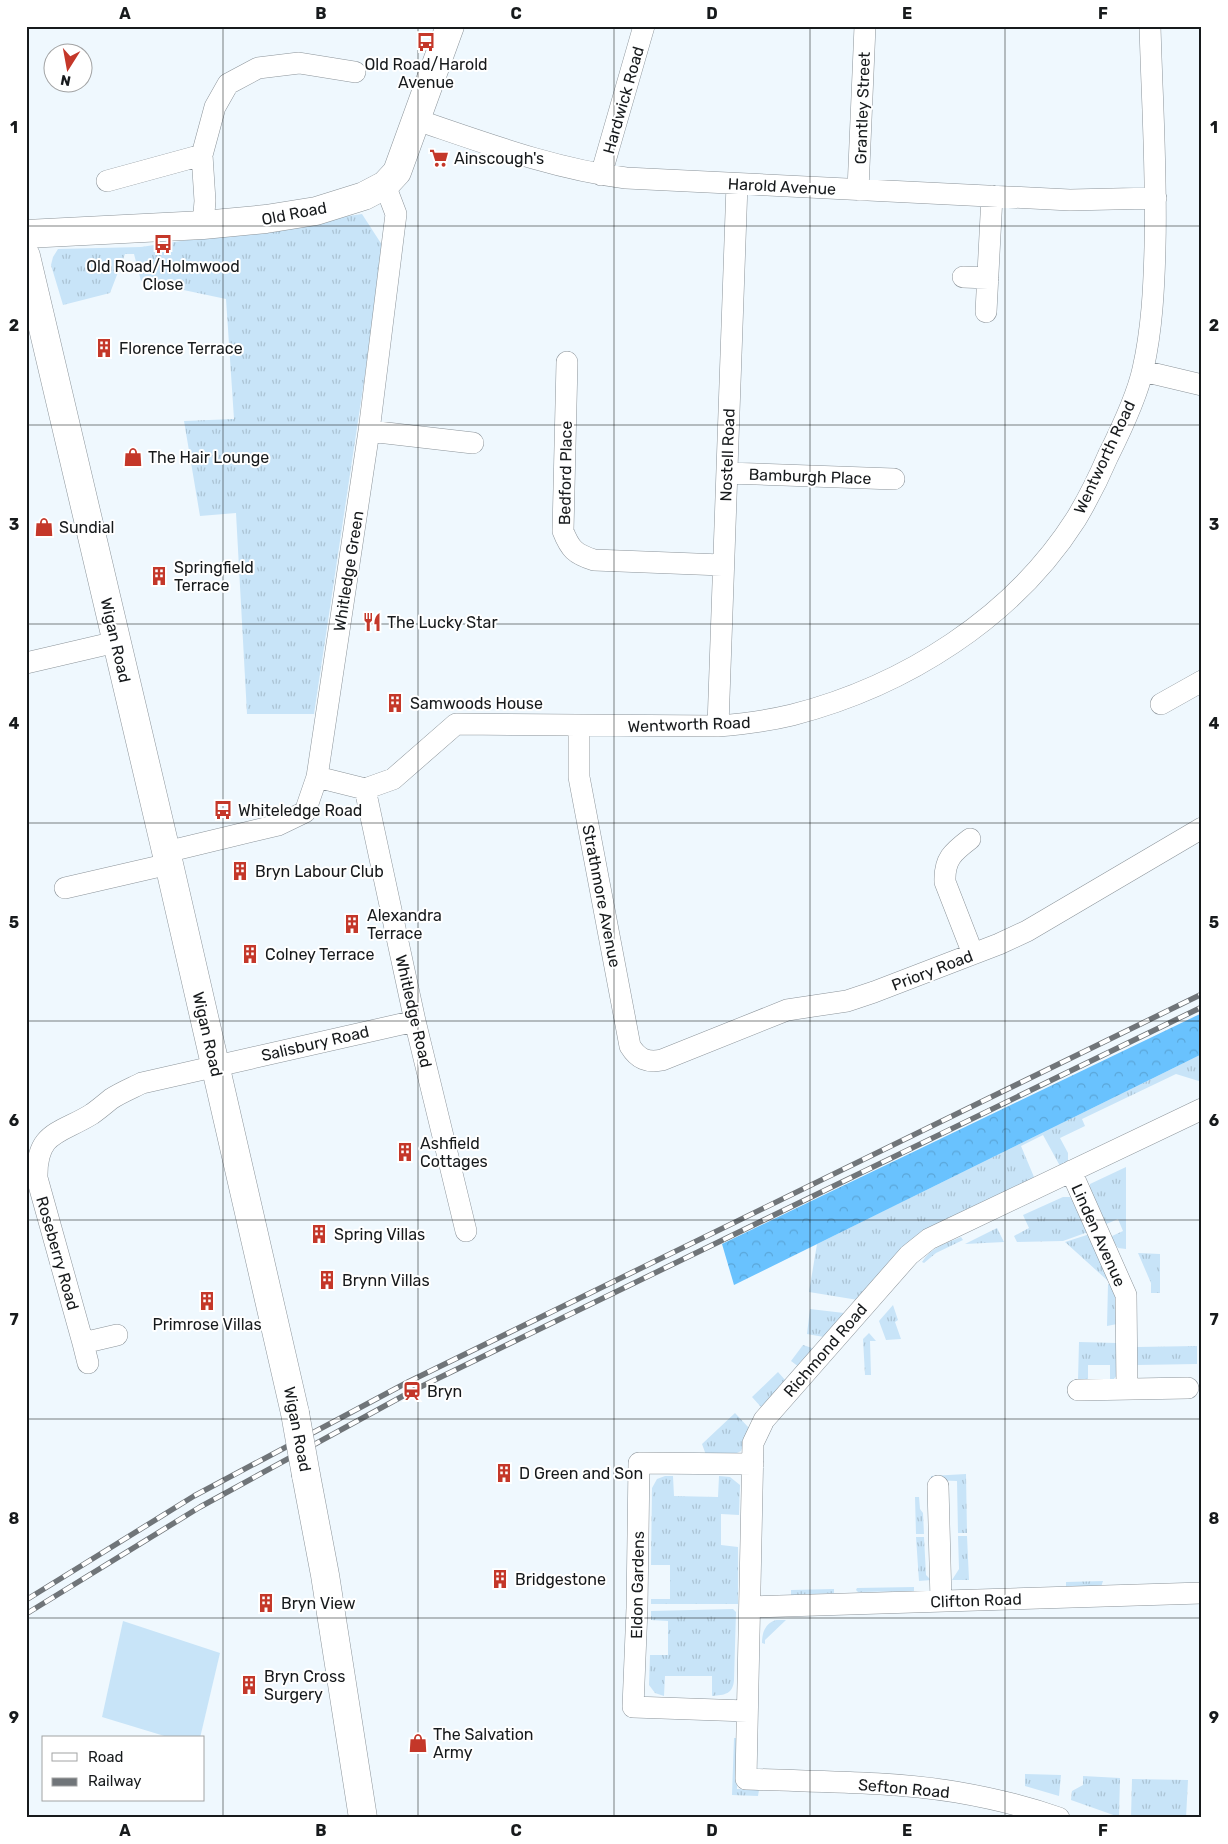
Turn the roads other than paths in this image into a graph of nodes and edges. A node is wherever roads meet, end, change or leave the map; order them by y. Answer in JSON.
{"nodes":[{"id":1,"x":450,"y":26,"type":"edge"},
{"id":2,"x":644,"y":26,"type":"edge"},
{"id":3,"x":865,"y":26,"type":"edge"},
{"id":4,"x":1150,"y":26,"type":"edge"},
{"id":5,"x":356,"y":72,"type":"dead end"},
{"id":6,"x":417,"y":120,"type":"junction"},
{"id":7,"x":202,"y":155,"type":"junction"},
{"id":8,"x":601,"y":175,"type":"junction"},
{"id":9,"x":107,"y":181,"type":"dead end"},
{"id":10,"x":737,"y":184,"type":"junction"},
{"id":11,"x":385,"y":185,"type":"junction"},
{"id":12,"x":858,"y":190,"type":"junction"},
{"id":13,"x":992,"y":196,"type":"junction"},
{"id":14,"x":1156,"y":198,"type":"junction"},
{"id":15,"x":203,"y":225,"type":"junction"},
{"id":16,"x":26,"y":234,"type":"edge"},
{"id":17,"x":26,"y":256,"type":"edge"},
{"id":18,"x":963,"y":277,"type":"dead end"},
{"id":19,"x":988,"y":278,"type":"junction"},
{"id":20,"x":986,"y":312,"type":"dead end"},
{"id":21,"x":567,"y":362,"type":"dead end"},
{"id":22,"x":1143,"y":371,"type":"junction"},
{"id":23,"x":1202,"y":385,"type":"edge"},
{"id":24,"x":369,"y":431,"type":"junction"},
{"id":25,"x":473,"y":443,"type":"dead end"},
{"id":26,"x":727,"y":474,"type":"junction"},
{"id":27,"x":894,"y":479,"type":"dead end"},
{"id":28,"x":722,"y":565,"type":"junction"},
{"id":29,"x":116,"y":642,"type":"junction"},
{"id":30,"x":26,"y":663,"type":"edge"},
{"id":31,"x":1202,"y":681,"type":"edge"},
{"id":32,"x":1161,"y":704,"type":"dead end"},
{"id":33,"x":579,"y":726,"type":"junction"},
{"id":34,"x":718,"y":726,"type":"junction"},
{"id":35,"x":317,"y":778,"type":"junction"},
{"id":36,"x":365,"y":789,"type":"junction"},
{"id":37,"x":1202,"y":828,"type":"edge"},
{"id":38,"x":970,"y":839,"type":"dead end"},
{"id":39,"x":168,"y":858,"type":"junction"},
{"id":40,"x":65,"y":888,"type":"dead end"},
{"id":41,"x":973,"y":954,"type":"junction"},
{"id":42,"x":415,"y":1021,"type":"junction"},
{"id":43,"x":643,"y":1060,"type":"joint"},
{"id":44,"x":216,"y":1067,"type":"junction"},
{"id":45,"x":1202,"y":1108,"type":"edge"},
{"id":46,"x":1071,"y":1171,"type":"junction"},
{"id":47,"x":466,"y":1231,"type":"dead end"},
{"id":48,"x":116,"y":1335,"type":"dead end"},
{"id":49,"x":1188,"y":1388,"type":"dead end"},
{"id":50,"x":1127,"y":1389,"type":"junction"},
{"id":51,"x":1078,"y":1390,"type":"dead end"},
{"id":52,"x":753,"y":1464,"type":"junction"},
{"id":53,"x":938,"y":1486,"type":"dead end"},
{"id":54,"x":1202,"y":1593,"type":"edge"},
{"id":55,"x":941,"y":1601,"type":"junction"},
{"id":56,"x":750,"y":1607,"type":"junction"},
{"id":57,"x":748,"y":1711,"type":"junction"},
{"id":58,"x":746,"y":1779,"type":"joint"},
{"id":59,"x":363,"y":1818,"type":"edge"},
{"id":60,"x":1059,"y":1818,"type":"edge"}],
"edges":[{"from":1,"to":6,"type":"main road","name":"Old Road"},
{"from":2,"to":8,"type":"street","name":"Hardwick Road"},
{"from":3,"to":12,"type":"street","name":"Grantley Street"},
{"from":4,"to":14,"type":"street","name":"Wentworth Road"},
{"from":5,"to":7,"type":"street"},
{"from":6,"to":8,"type":"street","name":"Harold Avenue"},
{"from":6,"to":11,"type":"main road","name":"Old Road"},
{"from":7,"to":9,"type":"street"},
{"from":7,"to":15,"type":"street"},
{"from":8,"to":10,"type":"street","name":"Harold Avenue"},
{"from":10,"to":12,"type":"street","name":"Harold Avenue"},
{"from":10,"to":26,"type":"street","name":"Nostell Road"},
{"from":11,"to":15,"type":"main road","name":"Old Road"},
{"from":11,"to":24,"type":"street","name":"Whitledge Green"},
{"from":12,"to":13,"type":"street","name":"Harold Avenue"},
{"from":13,"to":14,"type":"street","name":"Harold Avenue"},
{"from":13,"to":19,"type":"street"},
{"from":14,"to":22,"type":"street","name":"Wentworth Road"},
{"from":15,"to":16,"type":"main road","name":"Old Road"},
{"from":17,"to":29,"type":"main road","name":"Wigan Road"},
{"from":18,"to":19,"type":"street"},
{"from":19,"to":20,"type":"street"},
{"from":21,"to":28,"type":"street","name":"Bedford Place"},
{"from":22,"to":23,"type":"street"},
{"from":22,"to":34,"type":"street","name":"Wentworth Road"},
{"from":24,"to":25,"type":"street"},
{"from":24,"to":35,"type":"street","name":"Whitledge Green"},
{"from":26,"to":27,"type":"street","name":"Bamburgh Place"},
{"from":26,"to":28,"type":"street","name":"Nostell Road"},
{"from":28,"to":34,"type":"street","name":"Nostell Road"},
{"from":29,"to":30,"type":"street"},
{"from":29,"to":39,"type":"main road","name":"Wigan Road"},
{"from":31,"to":32,"type":"street"},
{"from":33,"to":34,"type":"street","name":"Wentworth Road"},
{"from":33,"to":36,"type":"street","name":"Wentworth Road"},
{"from":33,"to":43,"type":"street","name":"Strathmore Avenue"},
{"from":35,"to":36,"type":"street"},
{"from":35,"to":39,"type":"street","name":"Whitledge Green"},
{"from":36,"to":42,"type":"street","name":"Whitledge Road"},
{"from":37,"to":41,"type":"street","name":"Priory Road"},
{"from":38,"to":41,"type":"street"},
{"from":39,"to":40,"type":"street","name":"Whitledge Green"},
{"from":39,"to":44,"type":"main road","name":"Wigan Road"},
{"from":41,"to":43,"type":"street","name":"Priory Road"},
{"from":42,"to":44,"type":"street","name":"Salisbury Road"},
{"from":42,"to":47,"type":"street","name":"Whitledge Road"},
{"from":44,"to":48,"type":"street","name":"Roseberry Road"},
{"from":44,"to":59,"type":"main road","name":"Wigan Road","bridge":true},
{"from":45,"to":46,"type":"street","name":"Richmond Road"},
{"from":46,"to":50,"type":"street","name":"Linden Avenue"},
{"from":46,"to":52,"type":"street","name":"Richmond Road"},
{"from":49,"to":50,"type":"street"},
{"from":50,"to":51,"type":"street"},
{"from":52,"to":56,"type":"street","name":"Richmond Road"},
{"from":52,"to":57,"type":"street","name":"Eldon Gardens"},
{"from":53,"to":55,"type":"street"},
{"from":54,"to":55,"type":"street","name":"Clifton Road"},
{"from":55,"to":56,"type":"street","name":"Clifton Road"},
{"from":56,"to":57,"type":"street","name":"Richmond Road"},
{"from":57,"to":58,"type":"street","name":"Richmond Road"},
{"from":58,"to":60,"type":"street","name":"Sefton Road"}]}
